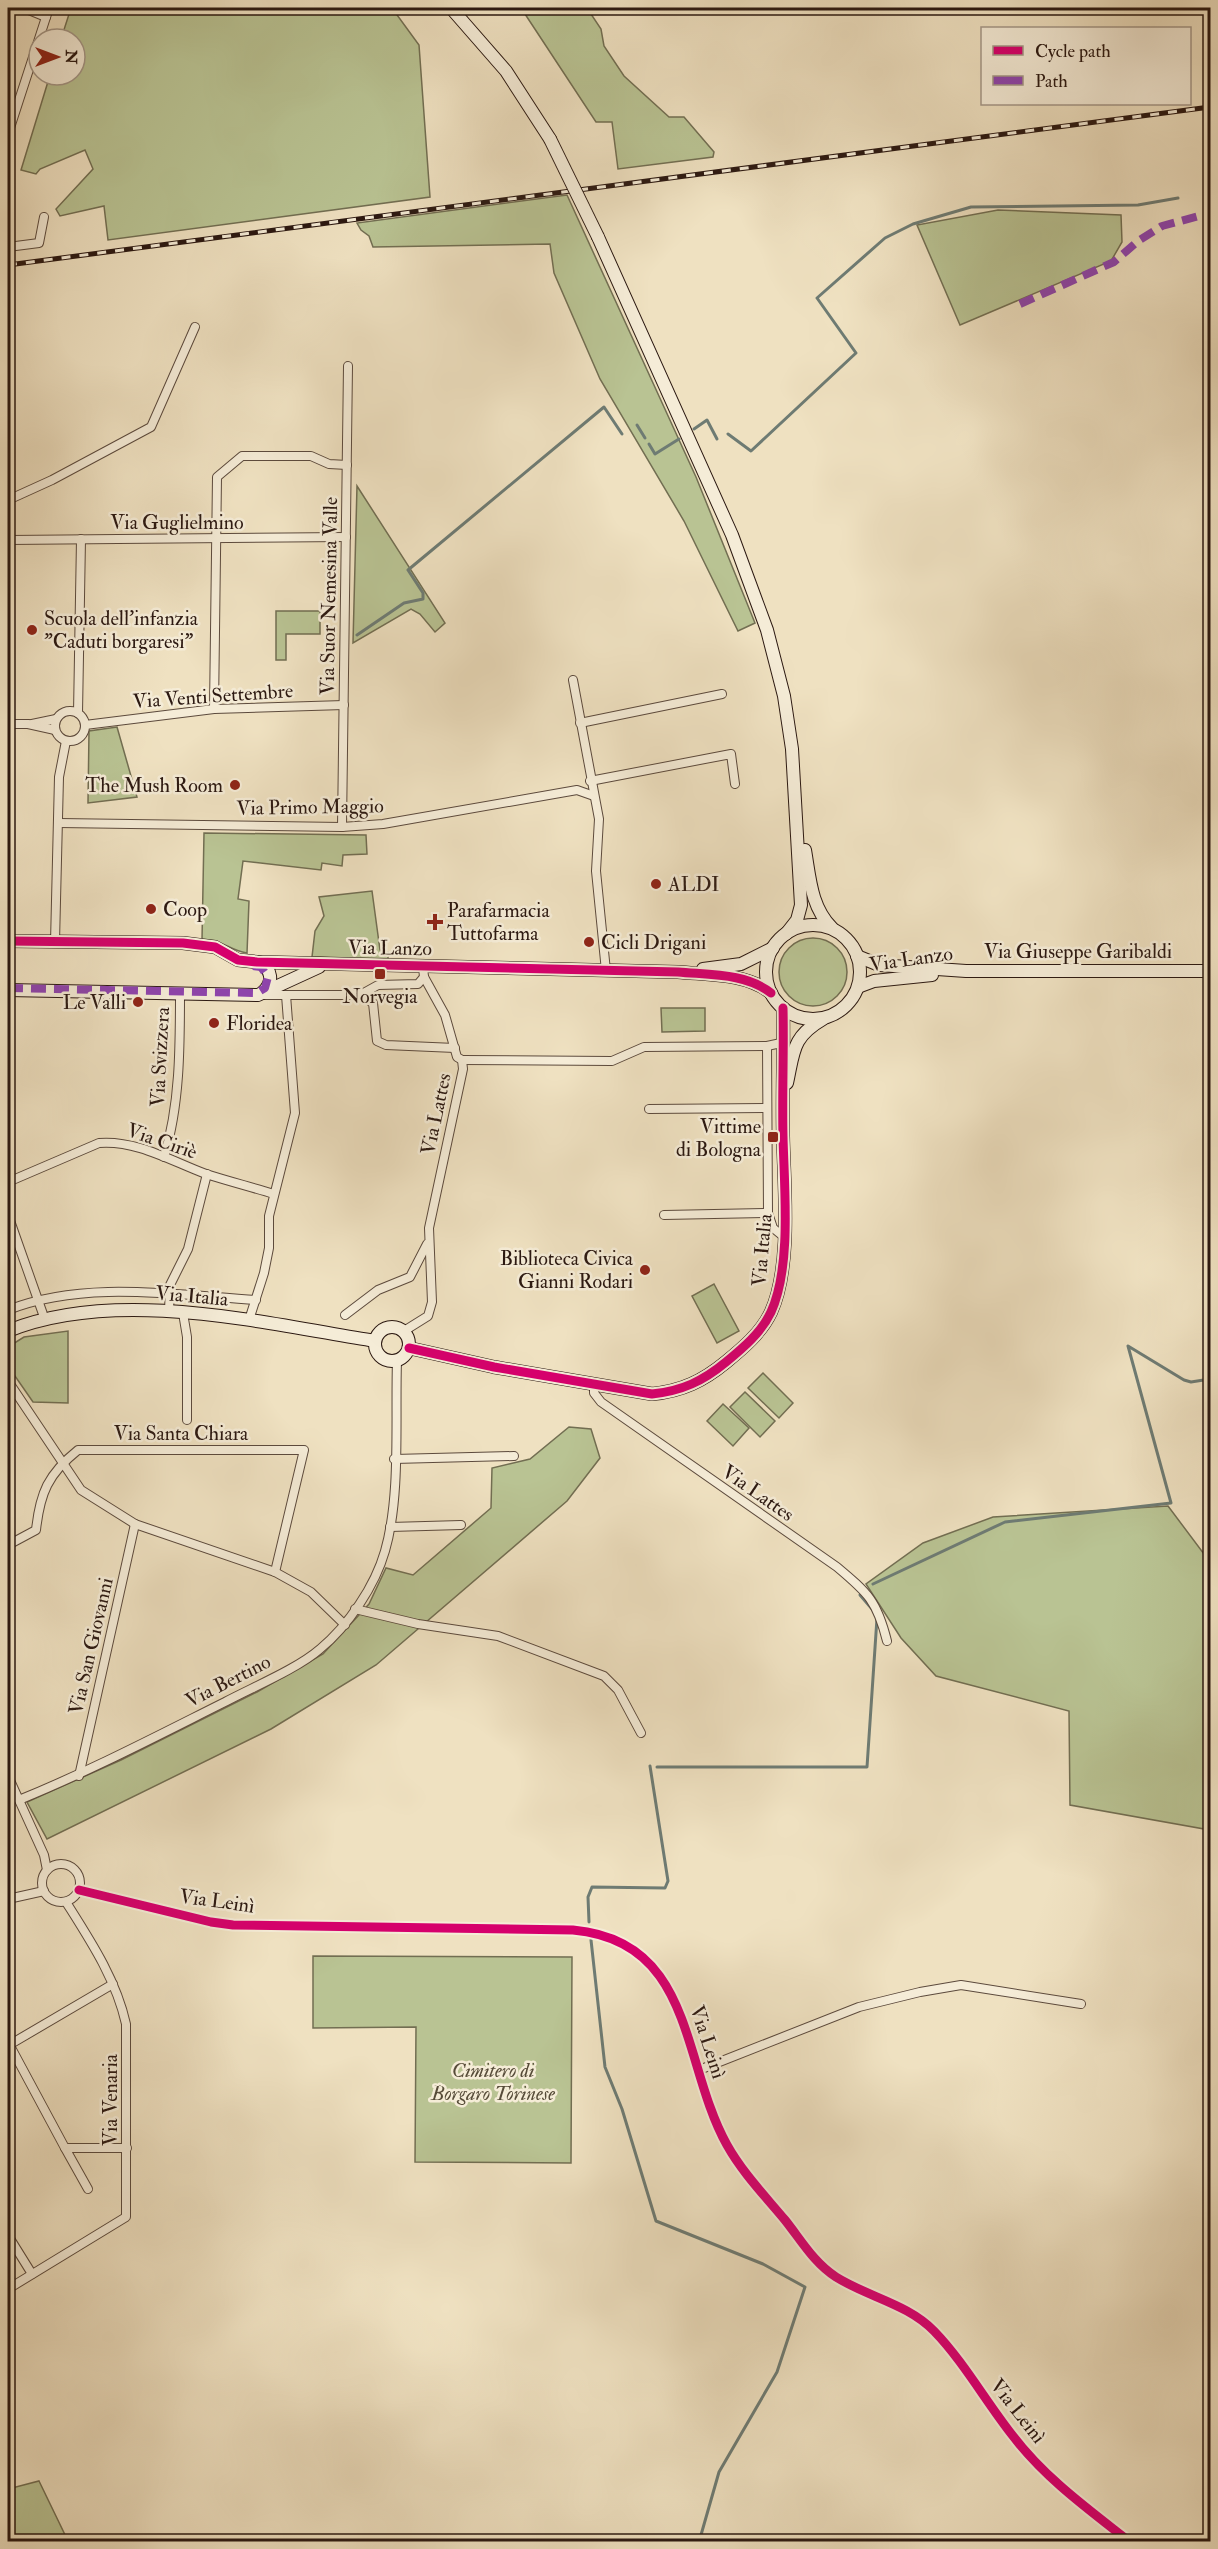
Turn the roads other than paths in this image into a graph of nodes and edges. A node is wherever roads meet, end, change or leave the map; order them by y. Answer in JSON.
{"nodes":[{"id":1,"x":24,"y":8,"type":"edge"},
{"id":2,"x":451,"y":8,"type":"edge"},
{"id":3,"x":48,"y":12,"type":"edge"},
{"id":4,"x":8,"y":134,"type":"edge"},
{"id":5,"x":44,"y":217,"type":"dead end"},
{"id":6,"x":8,"y":247,"type":"edge"},
{"id":7,"x":195,"y":327,"type":"dead end"},
{"id":8,"x":348,"y":366,"type":"dead end"},
{"id":9,"x":347,"y":465,"type":"junction"},
{"id":10,"x":8,"y":500,"type":"edge"},
{"id":11,"x":346,"y":537,"type":"junction"},
{"id":12,"x":217,"y":538,"type":"junction"},
{"id":13,"x":81,"y":539,"type":"junction"},
{"id":14,"x":8,"y":540,"type":"edge"},
{"id":15,"x":573,"y":680,"type":"dead end"},
{"id":16,"x":722,"y":694,"type":"dead end"},
{"id":17,"x":344,"y":705,"type":"junction"},
{"id":18,"x":213,"y":709,"type":"junction"},
{"id":19,"x":78,"y":713,"type":"junction"},
{"id":20,"x":56,"y":719,"type":"junction"},
{"id":21,"x":580,"y":723,"type":"junction"},
{"id":22,"x":8,"y":724,"type":"edge"},
{"id":23,"x":28,"y":724,"type":"junction"},
{"id":24,"x":85,"y":725,"type":"junction"},
{"id":25,"x":55,"y":730,"type":"junction"},
{"id":26,"x":66,"y":741,"type":"junction"},
{"id":27,"x":590,"y":781,"type":"junction"},
{"id":28,"x":735,"y":784,"type":"dead end"},
{"id":29,"x":594,"y":796,"type":"junction"},
{"id":30,"x":797,"y":805,"type":"junction"},
{"id":31,"x":59,"y":824,"type":"junction"},
{"id":32,"x":342,"y":826,"type":"junction"},
{"id":33,"x":833,"y":929,"type":"junction"},
{"id":34,"x":786,"y":934,"type":"junction"},
{"id":35,"x":8,"y":941,"type":"edge"},
{"id":36,"x":55,"y":942,"type":"junction"},
{"id":37,"x":773,"y":948,"type":"junction"},
{"id":38,"x":857,"y":956,"type":"junction"},
{"id":39,"x":259,"y":962,"type":"junction"},
{"id":40,"x":326,"y":965,"type":"junction"},
{"id":41,"x":606,"y":970,"type":"junction"},
{"id":42,"x":966,"y":971,"type":"junction"},
{"id":43,"x":1210,"y":971,"type":"edge"},
{"id":44,"x":423,"y":972,"type":"junction"},
{"id":45,"x":678,"y":972,"type":"junction"},
{"id":46,"x":858,"y":987,"type":"junction"},
{"id":47,"x":8,"y":990,"type":"edge"},
{"id":48,"x":180,"y":993,"type":"junction"},
{"id":49,"x":771,"y":993,"type":"junction"},
{"id":50,"x":258,"y":995,"type":"junction"},
{"id":51,"x":286,"y":995,"type":"junction"},
{"id":52,"x":360,"y":995,"type":"junction"},
{"id":53,"x":783,"y":1008,"type":"junction"},
{"id":54,"x":823,"y":1018,"type":"junction"},
{"id":55,"x":782,"y":1042,"type":"junction"},
{"id":56,"x":767,"y":1046,"type":"junction"},
{"id":57,"x":455,"y":1048,"type":"junction"},
{"id":58,"x":462,"y":1060,"type":"junction"},
{"id":59,"x":782,"y":1102,"type":"junction"},
{"id":60,"x":766,"y":1108,"type":"junction"},
{"id":61,"x":649,"y":1109,"type":"dead end"},
{"id":62,"x":164,"y":1157,"type":"junction"},
{"id":63,"x":207,"y":1174,"type":"junction"},
{"id":64,"x":8,"y":1182,"type":"edge"},
{"id":65,"x":274,"y":1194,"type":"junction"},
{"id":66,"x":768,"y":1213,"type":"junction"},
{"id":67,"x":8,"y":1215,"type":"edge"},
{"id":68,"x":664,"y":1215,"type":"dead end"},
{"id":69,"x":784,"y":1237,"type":"junction"},
{"id":70,"x":429,"y":1241,"type":"junction"},
{"id":71,"x":170,"y":1295,"type":"junction"},
{"id":72,"x":39,"y":1299,"type":"junction"},
{"id":73,"x":255,"y":1300,"type":"junction"},
{"id":74,"x":8,"y":1310,"type":"edge"},
{"id":75,"x":169,"y":1311,"type":"junction"},
{"id":76,"x":183,"y":1313,"type":"junction"},
{"id":77,"x":345,"y":1315,"type":"dead end"},
{"id":78,"x":44,"y":1317,"type":"junction"},
{"id":79,"x":249,"y":1320,"type":"junction"},
{"id":80,"x":8,"y":1331,"type":"edge"},
{"id":81,"x":404,"y":1331,"type":"junction"},
{"id":82,"x":375,"y":1341,"type":"junction"},
{"id":83,"x":409,"y":1348,"type":"junction"},
{"id":84,"x":397,"y":1361,"type":"junction"},
{"id":85,"x":8,"y":1381,"type":"edge"},
{"id":86,"x":594,"y":1385,"type":"junction"},
{"id":87,"x":187,"y":1420,"type":"dead end"},
{"id":88,"x":514,"y":1456,"type":"dead end"},
{"id":89,"x":394,"y":1459,"type":"junction"},
{"id":90,"x":63,"y":1462,"type":"junction"},
{"id":91,"x":135,"y":1524,"type":"junction"},
{"id":92,"x":462,"y":1525,"type":"dead end"},
{"id":93,"x":390,"y":1527,"type":"junction"},
{"id":94,"x":8,"y":1545,"type":"edge"},
{"id":95,"x":275,"y":1572,"type":"junction"},
{"id":96,"x":355,"y":1609,"type":"junction"},
{"id":97,"x":345,"y":1625,"type":"junction"},
{"id":98,"x":887,"y":1641,"type":"dead end"},
{"id":99,"x":641,"y":1733,"type":"dead end"},
{"id":100,"x":8,"y":1776,"type":"edge"},
{"id":101,"x":79,"y":1776,"type":"junction"},
{"id":102,"x":19,"y":1800,"type":"junction"},
{"id":103,"x":44,"y":1854,"type":"junction"},
{"id":104,"x":56,"y":1865,"type":"junction"},
{"id":105,"x":47,"y":1870,"type":"junction"},
{"id":106,"x":80,"y":1890,"type":"junction"},
{"id":107,"x":44,"y":1891,"type":"junction"},
{"id":108,"x":8,"y":1899,"type":"edge"},
{"id":109,"x":66,"y":1902,"type":"junction"},
{"id":110,"x":113,"y":1984,"type":"junction"},
{"id":111,"x":1081,"y":2004,"type":"dead end"},
{"id":112,"x":8,"y":2043,"type":"edge"},
{"id":113,"x":699,"y":2070,"type":"junction"},
{"id":114,"x":65,"y":2148,"type":"junction"},
{"id":115,"x":127,"y":2148,"type":"junction"},
{"id":116,"x":88,"y":2189,"type":"dead end"},
{"id":117,"x":9,"y":2237,"type":"dead end"},
{"id":118,"x":32,"y":2274,"type":"junction"},
{"id":119,"x":8,"y":2289,"type":"edge"},
{"id":120,"x":1130,"y":2541,"type":"edge"}],
"edges":[{"from":1,"to":3,"type":"street"},
{"from":2,"to":30,"type":"street","bridge":true},
{"from":3,"to":4,"type":"street"},
{"from":5,"to":6,"type":"street"},
{"from":7,"to":10,"type":"street"},
{"from":8,"to":9,"type":"street","name":"Via Suor Nemesina Valle"},
{"from":9,"to":11,"type":"street","name":"Via Suor Nemesina Valle"},
{"from":9,"to":12,"type":"street"},
{"from":11,"to":12,"type":"street","name":"Via Guglielmino"},
{"from":11,"to":17,"type":"street","name":"Via Suor Nemesina Valle"},
{"from":12,"to":13,"type":"street","name":"Via Guglielmino"},
{"from":12,"to":18,"type":"street"},
{"from":13,"to":14,"type":"street","name":"Via Guglielmino"},
{"from":13,"to":19,"type":"street"},
{"from":15,"to":21,"type":"street"},
{"from":16,"to":21,"type":"street"},
{"from":17,"to":18,"type":"street","name":"Via Venti Settembre"},
{"from":17,"to":32,"type":"street","name":"Via Suor Nemesina Valle"},
{"from":18,"to":24,"type":"street","name":"Via Venti Settembre"},
{"from":19,"to":20,"type":"street"},
{"from":19,"to":24,"type":"street"},
{"from":20,"to":23,"type":"street"},
{"from":20,"to":25,"type":"street"},
{"from":21,"to":27,"type":"street"},
{"from":22,"to":23,"type":"street"},
{"from":23,"to":25,"type":"street"},
{"from":24,"to":26,"type":"street"},
{"from":25,"to":26,"type":"street"},
{"from":26,"to":31,"type":"street"},
{"from":27,"to":28,"type":"street"},
{"from":27,"to":29,"type":"street"},
{"from":29,"to":32,"type":"street","name":"Via Primo Maggio"},
{"from":29,"to":41,"type":"street"},
{"from":30,"to":33,"type":"street"},
{"from":30,"to":34,"type":"street"},
{"from":31,"to":32,"type":"street","name":"Via Primo Maggio"},
{"from":31,"to":36,"type":"street"},
{"from":33,"to":34,"type":"street"},
{"from":33,"to":38,"type":"street"},
{"from":34,"to":37,"type":"street"},
{"from":35,"to":36,"type":"street","name":"Via Lanzo"},
{"from":36,"to":39,"type":"street","name":"Via Lanzo"},
{"from":37,"to":45,"type":"street","name":"Via Lanzo"},
{"from":37,"to":49,"type":"street"},
{"from":38,"to":42,"type":"street","name":"Via Lanzo"},
{"from":38,"to":46,"type":"street"},
{"from":39,"to":40,"type":"street","name":"Via Lanzo"},
{"from":39,"to":50,"type":"street"},
{"from":40,"to":44,"type":"street","name":"Via Lanzo"},
{"from":40,"to":50,"type":"street"},
{"from":41,"to":44,"type":"street","name":"Via Lanzo"},
{"from":41,"to":45,"type":"street","name":"Via Lanzo"},
{"from":42,"to":43,"type":"street","name":"Via Giuseppe Garibaldi"},
{"from":42,"to":46,"type":"street","name":"Via Lanzo"},
{"from":44,"to":52,"type":"street"},
{"from":44,"to":57,"type":"street","name":"Via Lattes"},
{"from":45,"to":49,"type":"street","name":"Via Lanzo"},
{"from":46,"to":54,"type":"street"},
{"from":47,"to":48,"type":"street"},
{"from":48,"to":50,"type":"street"},
{"from":48,"to":62,"type":"street","name":"Via Svizzera"},
{"from":49,"to":53,"type":"street"},
{"from":50,"to":51,"type":"street"},
{"from":51,"to":52,"type":"street"},
{"from":51,"to":65,"type":"street"},
{"from":52,"to":57,"type":"street"},
{"from":53,"to":54,"type":"street"},
{"from":53,"to":55,"type":"street","name":"Via Italia"},
{"from":54,"to":59,"type":"street","name":"Via Italia"},
{"from":55,"to":56,"type":"street"},
{"from":55,"to":59,"type":"street","name":"Via Italia"},
{"from":56,"to":58,"type":"street"},
{"from":56,"to":60,"type":"street","name":"Via Italia"},
{"from":57,"to":58,"type":"street","name":"Via Lattes"},
{"from":58,"to":70,"type":"street","name":"Via Lattes"},
{"from":59,"to":69,"type":"street","name":"Via Italia"},
{"from":60,"to":61,"type":"street"},
{"from":60,"to":66,"type":"street","name":"Via Italia"},
{"from":62,"to":63,"type":"street","name":"Via Ciriè"},
{"from":62,"to":64,"type":"street","name":"Via Ciriè"},
{"from":63,"to":65,"type":"street","name":"Via Ciriè"},
{"from":63,"to":71,"type":"street"},
{"from":65,"to":73,"type":"street"},
{"from":66,"to":68,"type":"street"},
{"from":66,"to":69,"type":"street","name":"Via Italia"},
{"from":67,"to":72,"type":"street"},
{"from":69,"to":86,"type":"street","name":"Via Italia"},
{"from":70,"to":77,"type":"street","name":"Via Lattes"},
{"from":70,"to":81,"type":"street","name":"Via Lattes"},
{"from":71,"to":72,"type":"street","name":"Via Italia"},
{"from":71,"to":73,"type":"street","name":"Via Italia"},
{"from":71,"to":75,"type":"street"},
{"from":72,"to":74,"type":"street","name":"Via Italia"},
{"from":72,"to":78,"type":"street"},
{"from":73,"to":79,"type":"street"},
{"from":75,"to":76,"type":"street","name":"Via Italia"},
{"from":75,"to":78,"type":"street","name":"Via Italia"},
{"from":76,"to":79,"type":"street","name":"Via Italia"},
{"from":76,"to":87,"type":"street"},
{"from":78,"to":80,"type":"street","name":"Via Italia"},
{"from":79,"to":82,"type":"street","name":"Via Italia"},
{"from":81,"to":82,"type":"street"},
{"from":81,"to":83,"type":"street"},
{"from":82,"to":84,"type":"street"},
{"from":83,"to":84,"type":"street"},
{"from":83,"to":86,"type":"street","name":"Via Italia"},
{"from":84,"to":89,"type":"street","name":"Via Bertino"},
{"from":85,"to":90,"type":"street"},
{"from":86,"to":98,"type":"street","name":"Via Lattes"},
{"from":88,"to":89,"type":"street"},
{"from":89,"to":93,"type":"street","name":"Via Bertino"},
{"from":90,"to":91,"type":"street"},
{"from":90,"to":94,"type":"street"},
{"from":90,"to":95,"type":"street","name":"Via Santa Chiara"},
{"from":91,"to":95,"type":"street"},
{"from":91,"to":101,"type":"street","name":"Via San Giovanni"},
{"from":92,"to":93,"type":"street"},
{"from":93,"to":96,"type":"street","name":"Via Bertino"},
{"from":95,"to":97,"type":"street"},
{"from":96,"to":97,"type":"street","name":"Via Bertino"},
{"from":96,"to":99,"type":"street"},
{"from":97,"to":101,"type":"street","name":"Via Bertino"},
{"from":100,"to":102,"type":"street"},
{"from":101,"to":102,"type":"street","name":"Via Bertino"},
{"from":102,"to":103,"type":"street"},
{"from":103,"to":104,"type":"street"},
{"from":103,"to":105,"type":"street"},
{"from":104,"to":105,"type":"street"},
{"from":104,"to":106,"type":"street"},
{"from":105,"to":107,"type":"street"},
{"from":106,"to":109,"type":"street"},
{"from":106,"to":113,"type":"street","name":"Via Leinì"},
{"from":107,"to":108,"type":"street"},
{"from":107,"to":109,"type":"street"},
{"from":109,"to":110,"type":"street","name":"Via Venaria"},
{"from":110,"to":112,"type":"street"},
{"from":110,"to":115,"type":"street","name":"Via Venaria"},
{"from":111,"to":113,"type":"street","name":"Via Leinì"},
{"from":112,"to":114,"type":"street"},
{"from":113,"to":120,"type":"street","name":"Via Leinì"},
{"from":114,"to":115,"type":"street"},
{"from":114,"to":116,"type":"street"},
{"from":115,"to":118,"type":"street","name":"Via Venaria"},
{"from":117,"to":118,"type":"street"},
{"from":118,"to":119,"type":"street"}]}
